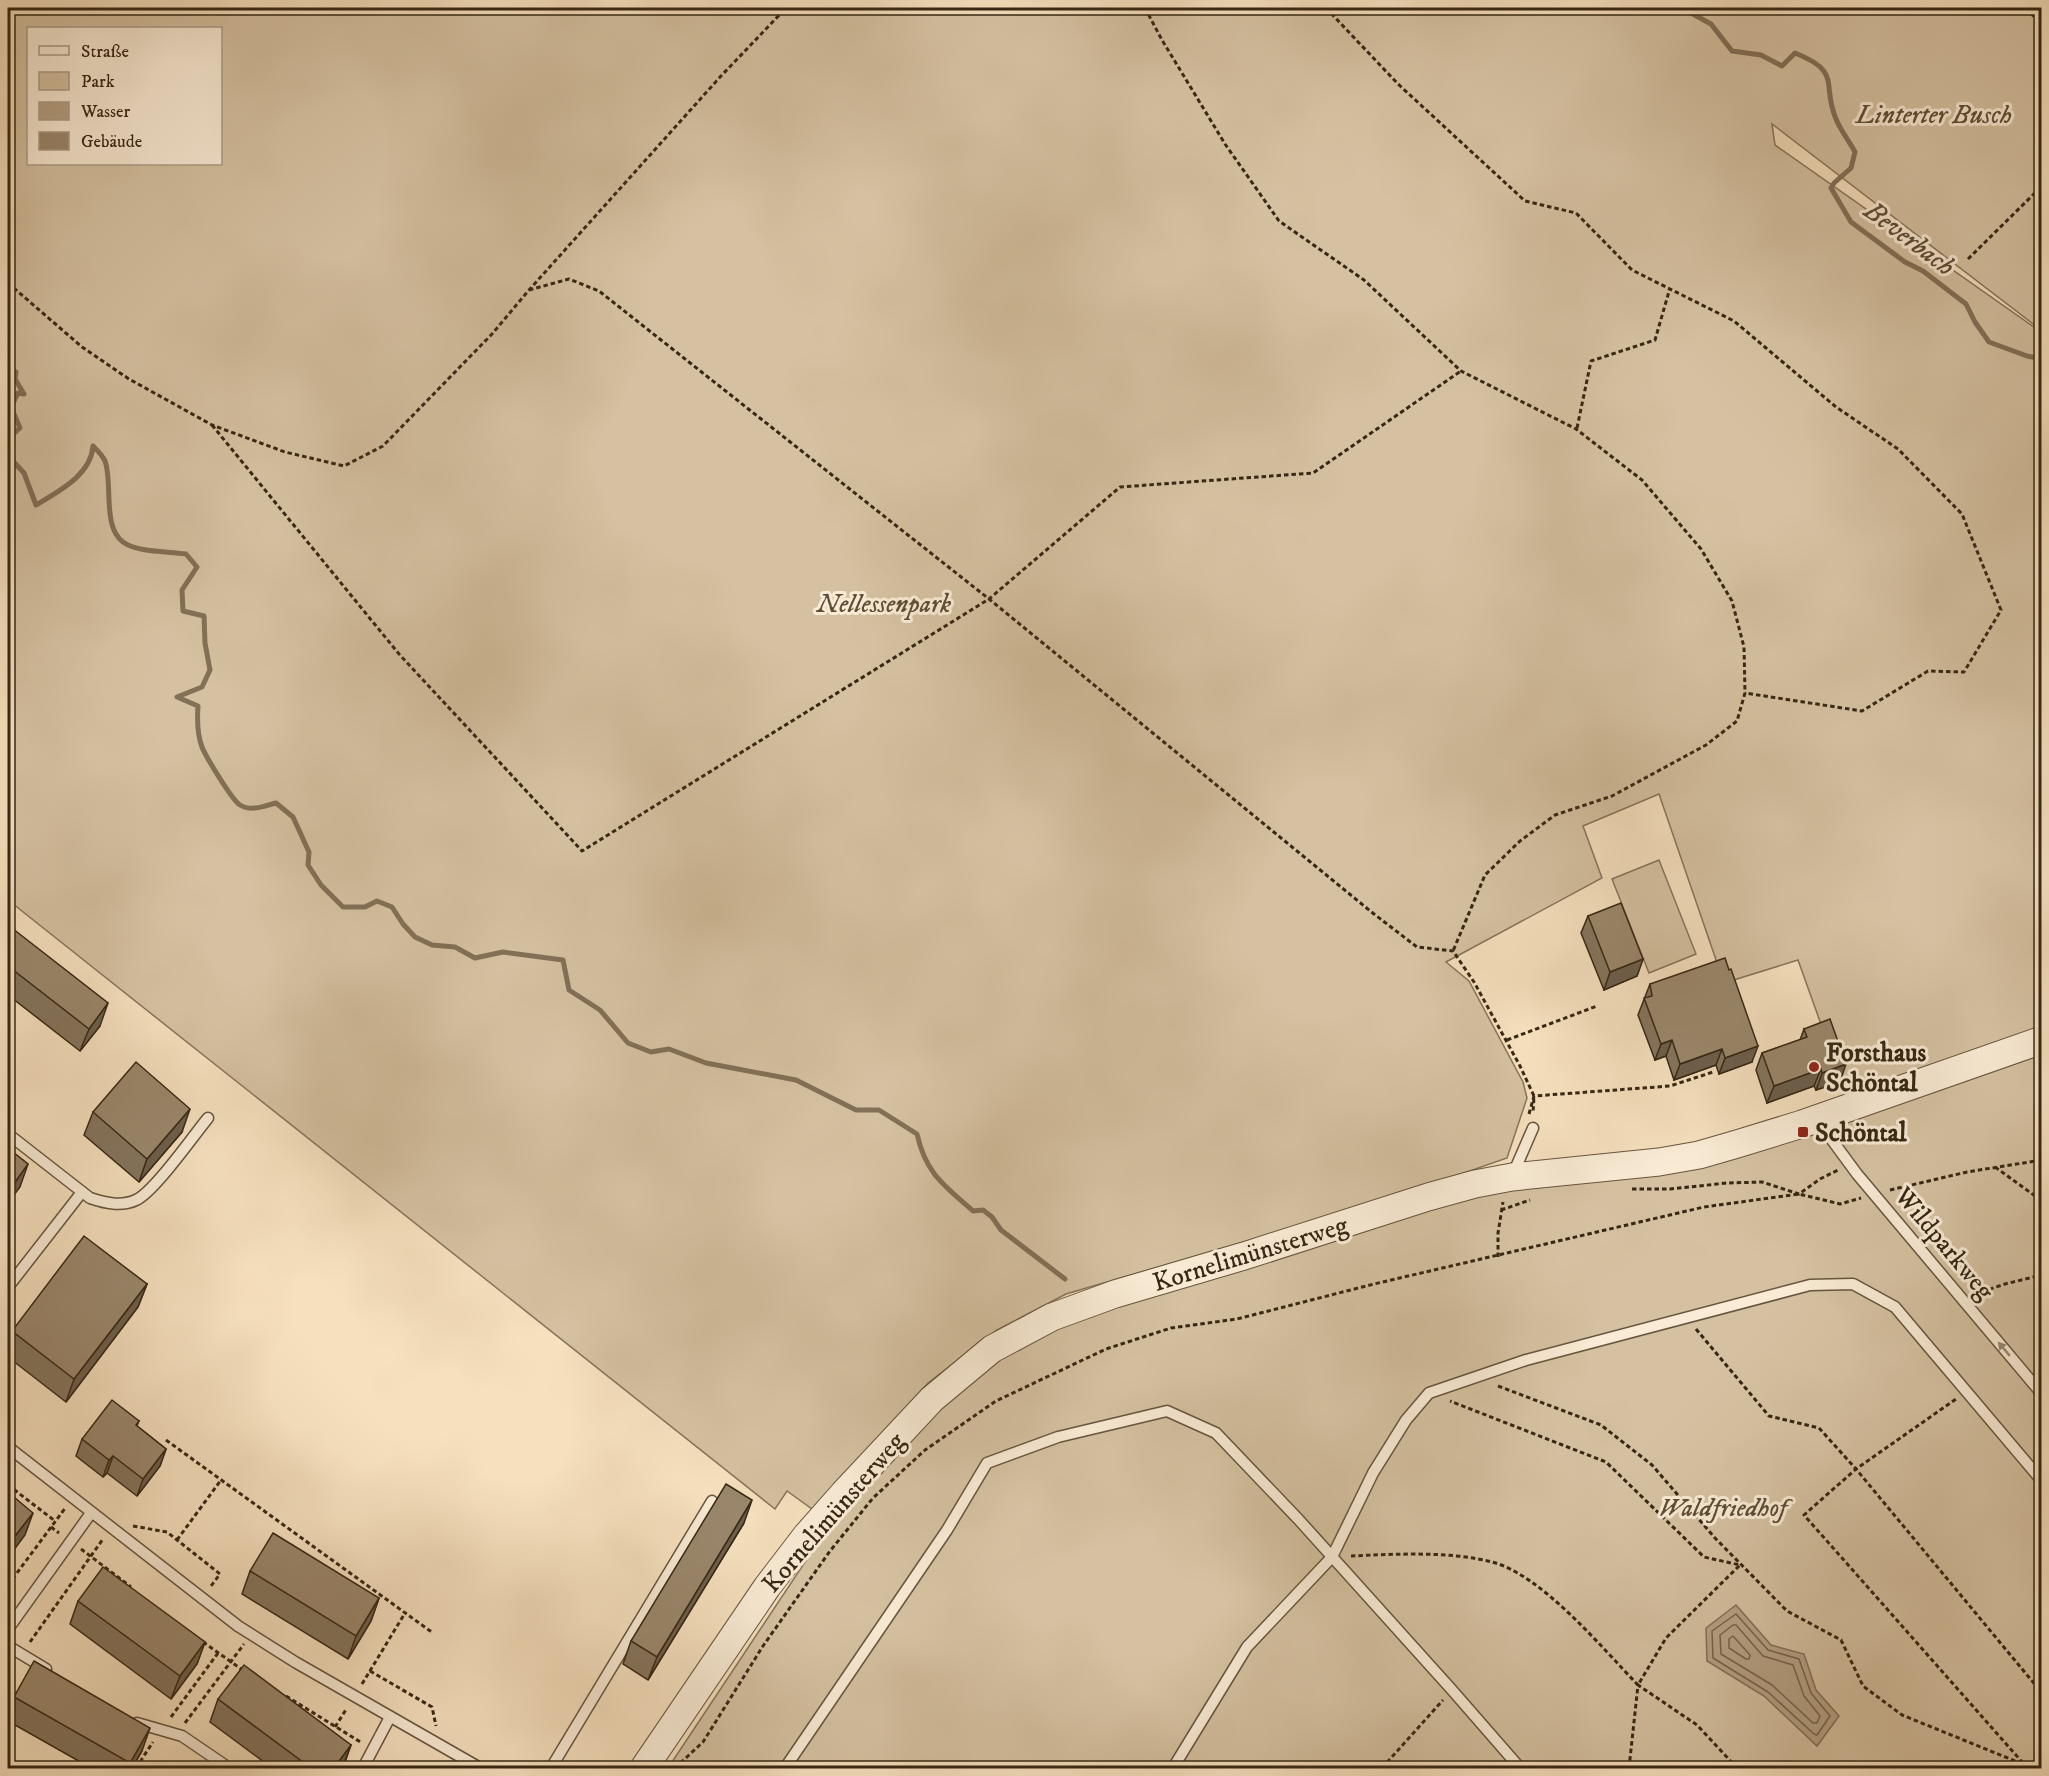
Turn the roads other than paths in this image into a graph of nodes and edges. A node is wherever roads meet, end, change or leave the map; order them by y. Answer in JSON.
{"nodes":[{"id":1,"x":2042,"y":1040,"type":"edge"},
{"id":2,"x":1821,"y":1117,"type":"junction"},
{"id":3,"x":208,"y":1118,"type":"dead end"},
{"id":4,"x":1533,"y":1128,"type":"road end"},
{"id":5,"x":8,"y":1134,"type":"edge"},
{"id":6,"x":1512,"y":1177,"type":"junction"},
{"id":7,"x":81,"y":1192,"type":"junction"},
{"id":8,"x":8,"y":1287,"type":"edge"},
{"id":9,"x":2042,"y":1394,"type":"edge"},
{"id":10,"x":8,"y":1447,"type":"edge"},
{"id":11,"x":2042,"y":1481,"type":"edge"},
{"id":12,"x":712,"y":1501,"type":"dead end"},
{"id":13,"x":91,"y":1512,"type":"junction"},
{"id":14,"x":1332,"y":1557,"type":"junction"},
{"id":15,"x":8,"y":1629,"type":"edge"},
{"id":16,"x":8,"y":1646,"type":"edge"},
{"id":17,"x":52,"y":1673,"type":"edge"},
{"id":18,"x":122,"y":1715,"type":"edge"},
{"id":19,"x":390,"y":1717,"type":"junction"},
{"id":20,"x":229,"y":1768,"type":"edge"},
{"id":21,"x":363,"y":1768,"type":"edge"},
{"id":22,"x":480,"y":1768,"type":"edge"},
{"id":23,"x":550,"y":1768,"type":"edge"},
{"id":24,"x":646,"y":1768,"type":"edge"},
{"id":25,"x":785,"y":1768,"type":"edge"},
{"id":26,"x":1173,"y":1768,"type":"edge"},
{"id":27,"x":1520,"y":1768,"type":"edge"}],
"edges":[{"from":1,"to":2,"type":"street","name":"Kornelimünsterweg"},
{"from":2,"to":6,"type":"street","name":"Kornelimünsterweg"},
{"from":9,"to":2,"type":"lane","name":"Wildparkweg","one_way":true},
{"from":3,"to":7,"type":"lane"},
{"from":4,"to":6,"type":"lane"},
{"from":5,"to":7,"type":"lane"},
{"from":6,"to":24,"type":"street","name":"Kornelimünsterweg"},
{"from":7,"to":8,"type":"lane"},
{"from":10,"to":13,"type":"lane"},
{"from":11,"to":14,"type":"lane"},
{"from":12,"to":23,"type":"lane"},
{"from":13,"to":15,"type":"lane"},
{"from":13,"to":19,"type":"lane"},
{"from":14,"to":25,"type":"lane"},
{"from":14,"to":26,"type":"lane"},
{"from":14,"to":27,"type":"lane"},
{"from":16,"to":17,"type":"lane"},
{"from":18,"to":20,"type":"lane"},
{"from":19,"to":21,"type":"lane"},
{"from":19,"to":22,"type":"lane"}]}
